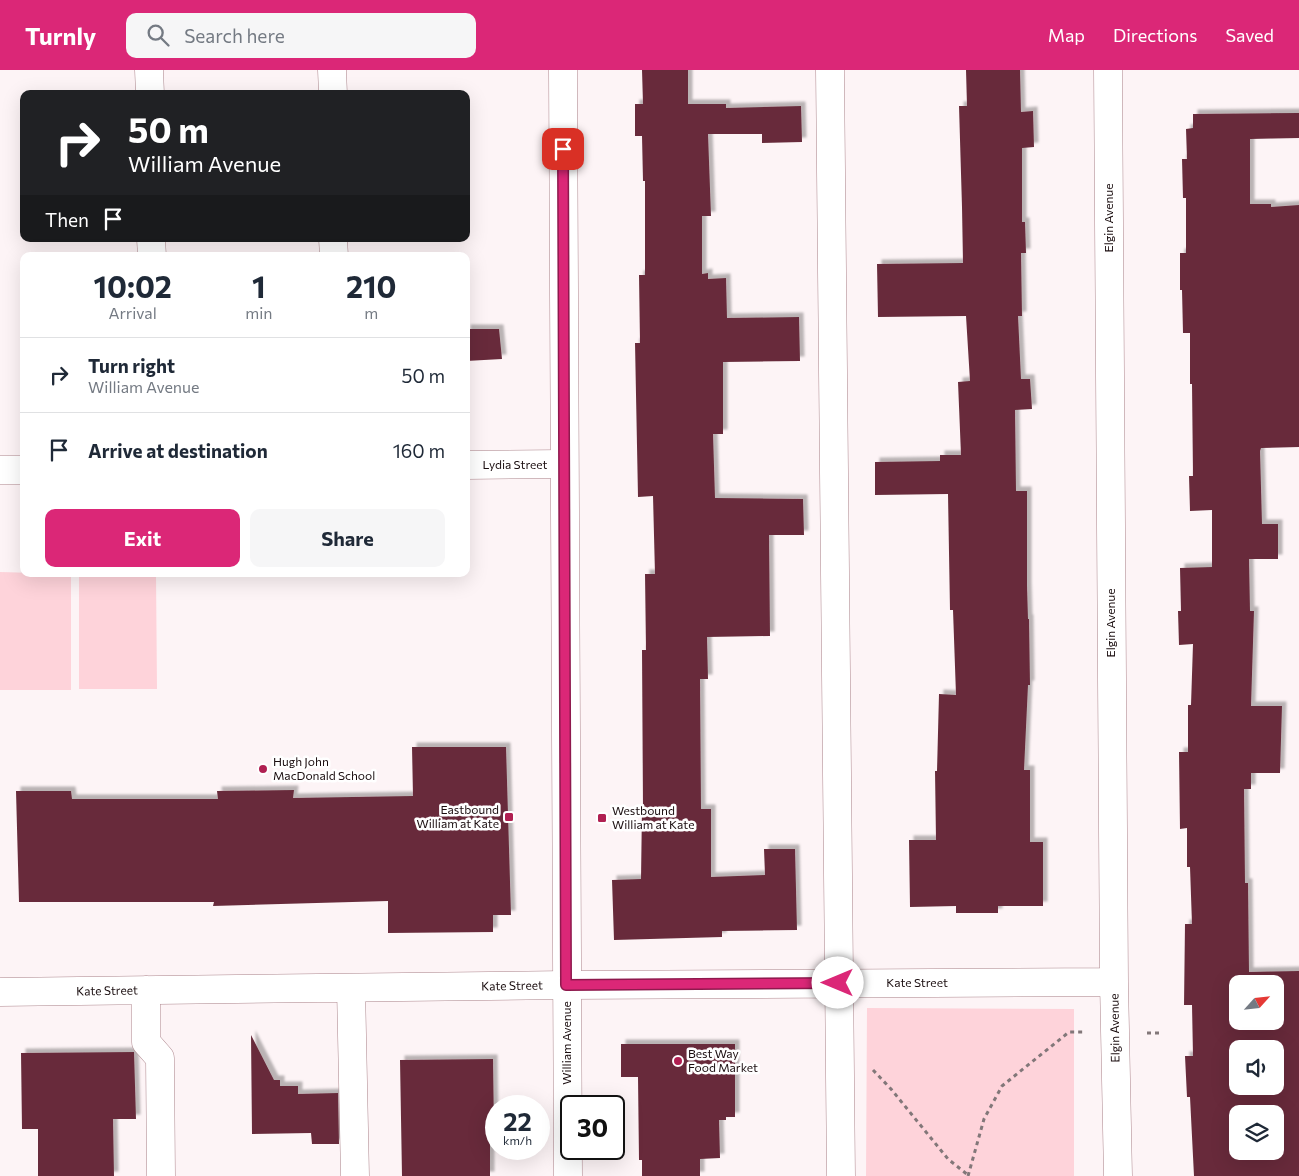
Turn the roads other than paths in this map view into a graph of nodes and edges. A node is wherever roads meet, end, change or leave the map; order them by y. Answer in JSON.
{"nodes":[{"id":1,"x":150,"y":70,"type":"edge"},
{"id":2,"x":332,"y":70,"type":"edge"},
{"id":3,"x":563,"y":70,"type":"edge"},
{"id":4,"x":830,"y":70,"type":"edge"},
{"id":5,"x":1108,"y":70,"type":"edge"},
{"id":6,"x":150,"y":90,"type":"edge"},
{"id":7,"x":332,"y":90,"type":"edge"},
{"id":8,"x":564,"y":464,"type":"junction"},
{"id":9,"x":470,"y":465,"type":"edge"},
{"id":10,"x":0,"y":470,"type":"edge"},
{"id":11,"x":20,"y":470,"type":"edge"},
{"id":12,"x":1114,"y":982,"type":"junction"},
{"id":13,"x":838,"y":983,"type":"junction"},
{"id":14,"x":566,"y":985,"type":"junction"},
{"id":15,"x":351,"y":988,"type":"junction"},
{"id":16,"x":146,"y":990,"type":"junction"},
{"id":17,"x":0,"y":992,"type":"edge"},
{"id":18,"x":161,"y":1176,"type":"edge"},
{"id":19,"x":355,"y":1176,"type":"edge"},
{"id":20,"x":568,"y":1176,"type":"edge"},
{"id":21,"x":840,"y":1176,"type":"edge"},
{"id":22,"x":1118,"y":1176,"type":"edge"}],
"edges":[{"from":1,"to":6,"type":"street"},
{"from":2,"to":7,"type":"street"},
{"from":3,"to":8,"type":"street","name":"William Avenue"},
{"from":4,"to":13,"type":"street"},
{"from":5,"to":12,"type":"street","name":"Elgin Avenue"},
{"from":8,"to":9,"type":"street","name":"Lydia Street"},
{"from":8,"to":14,"type":"street","name":"William Avenue"},
{"from":10,"to":11,"type":"street"},
{"from":12,"to":13,"type":"street","name":"Kate Street"},
{"from":12,"to":22,"type":"street","name":"Elgin Avenue"},
{"from":13,"to":14,"type":"street","name":"Kate Street"},
{"from":13,"to":21,"type":"street"},
{"from":14,"to":15,"type":"street","name":"Kate Street"},
{"from":14,"to":20,"type":"street","name":"William Avenue"},
{"from":15,"to":16,"type":"street","name":"Kate Street"},
{"from":15,"to":19,"type":"street"},
{"from":16,"to":17,"type":"street","name":"Kate Street"},
{"from":16,"to":18,"type":"street"}]}
